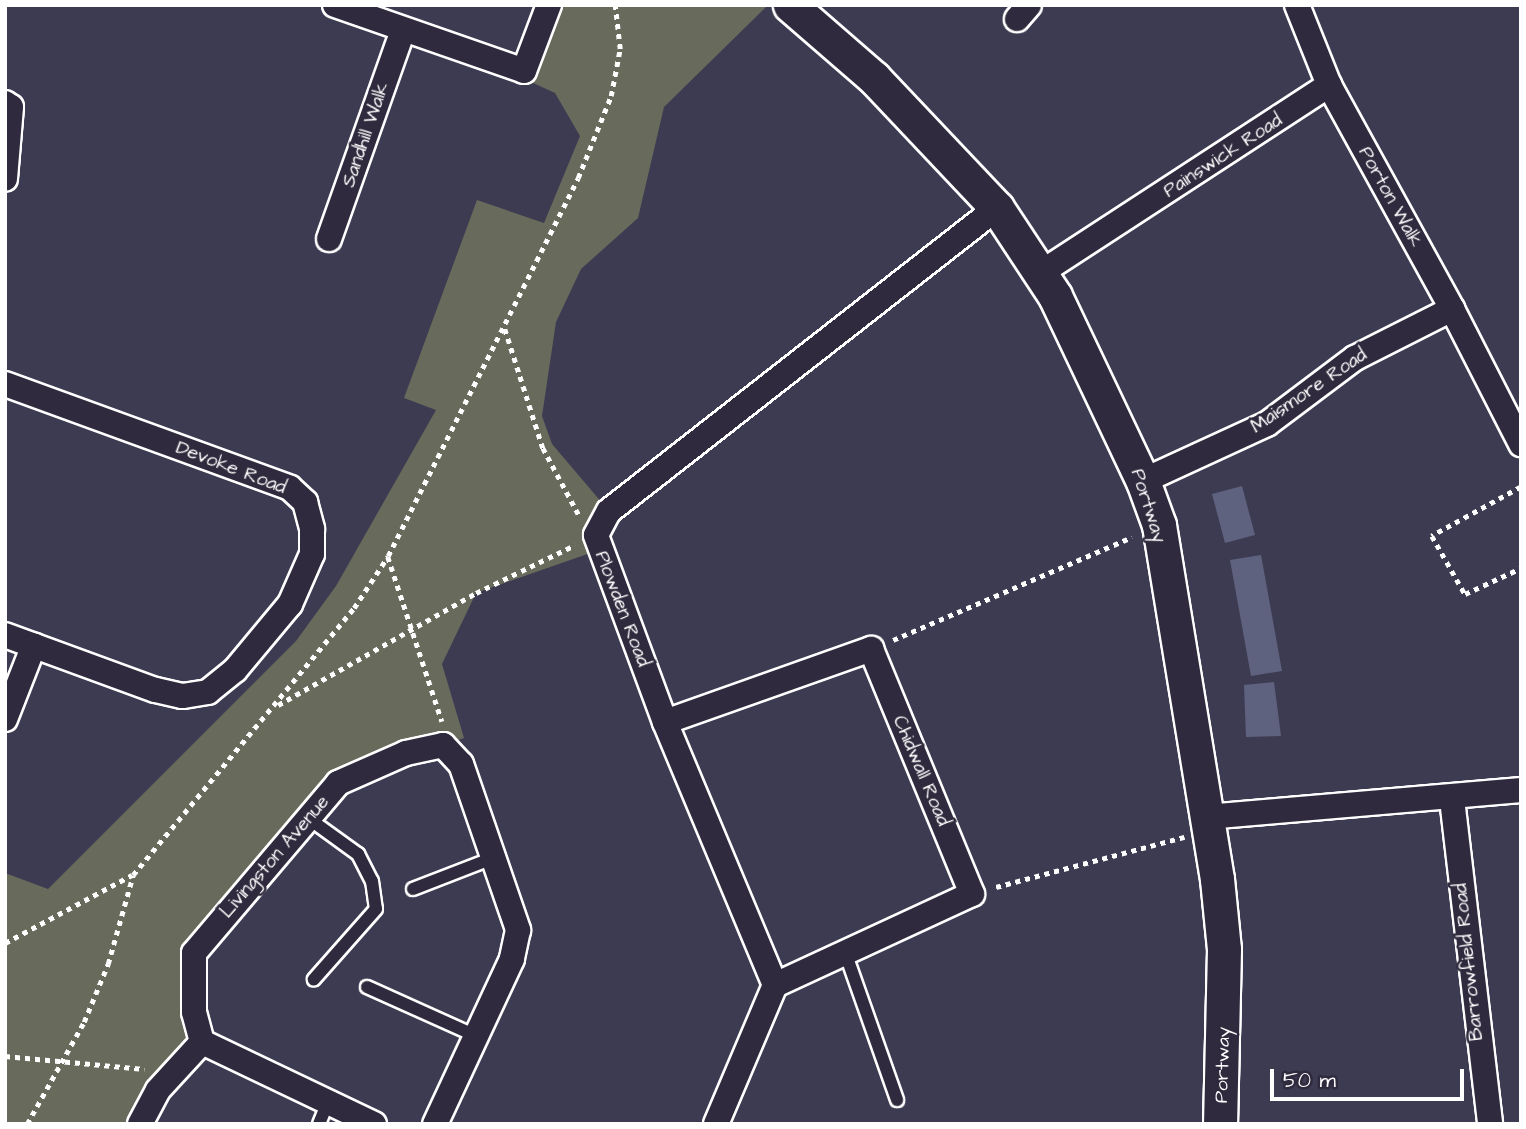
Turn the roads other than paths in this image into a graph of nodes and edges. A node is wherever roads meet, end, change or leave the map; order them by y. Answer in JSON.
{"nodes":[{"id":1,"x":335,"y":5,"type":"edge"},
{"id":2,"x":549,"y":5,"type":"edge"},
{"id":3,"x":790,"y":5,"type":"edge"},
{"id":4,"x":1297,"y":5,"type":"edge"},
{"id":5,"x":403,"y":30,"type":"junction"},
{"id":6,"x":1329,"y":85,"type":"junction"},
{"id":7,"x":5,"y":103,"type":"edge"},
{"id":8,"x":5,"y":179,"type":"edge"},
{"id":9,"x":996,"y":208,"type":"junction"},
{"id":10,"x":329,"y":239,"type":"dead end"},
{"id":11,"x":1042,"y":272,"type":"junction"},
{"id":12,"x":1452,"y":309,"type":"junction"},
{"id":13,"x":5,"y":384,"type":"edge"},
{"id":14,"x":1521,"y":444,"type":"edge"},
{"id":15,"x":1143,"y":481,"type":"junction"},
{"id":16,"x":5,"y":635,"type":"edge"},
{"id":17,"x":34,"y":645,"type":"junction"},
{"id":18,"x":5,"y":719,"type":"edge"},
{"id":19,"x":665,"y":722,"type":"junction"},
{"id":20,"x":1521,"y":790,"type":"edge"},
{"id":21,"x":1452,"y":799,"type":"junction"},
{"id":22,"x":308,"y":818,"type":"junction"},
{"id":23,"x":1207,"y":824,"type":"junction"},
{"id":24,"x":493,"y":858,"type":"junction"},
{"id":25,"x":413,"y":889,"type":"dead end"},
{"id":26,"x":845,"y":952,"type":"junction"},
{"id":27,"x":314,"y":979,"type":"dead end"},
{"id":28,"x":775,"y":985,"type":"junction"},
{"id":29,"x":367,"y":987,"type":"dead end"},
{"id":30,"x":476,"y":1036,"type":"junction"},
{"id":31,"x":202,"y":1042,"type":"junction"},
{"id":32,"x":897,"y":1100,"type":"dead end"},
{"id":33,"x":323,"y":1113,"type":"edge"},
{"id":34,"x":440,"y":1122,"type":"edge"},
{"id":35,"x":140,"y":1124,"type":"edge"},
{"id":36,"x":374,"y":1124,"type":"edge"},
{"id":37,"x":716,"y":1124,"type":"edge"},
{"id":38,"x":1220,"y":1124,"type":"edge"},
{"id":39,"x":1490,"y":1124,"type":"edge"}],
"edges":[{"from":1,"to":5,"type":"street"},
{"from":2,"to":5,"type":"street"},
{"from":3,"to":9,"type":"street","name":"Portway"},
{"from":4,"to":6,"type":"street"},
{"from":5,"to":10,"type":"street","name":"Sandhill Walk"},
{"from":6,"to":11,"type":"street","name":"Painswick Road"},
{"from":6,"to":12,"type":"street","name":"Porton Walk"},
{"from":7,"to":8,"type":"street"},
{"from":9,"to":11,"type":"street","name":"Portway"},
{"from":9,"to":19,"type":"street","name":"Plowden Road"},
{"from":11,"to":15,"type":"street","name":"Portway"},
{"from":12,"to":14,"type":"street"},
{"from":12,"to":15,"type":"street","name":"Maismore Road"},
{"from":13,"to":17,"type":"street","name":"Devoke Road"},
{"from":15,"to":23,"type":"street","name":"Portway"},
{"from":16,"to":17,"type":"street","name":"Devoke Road"},
{"from":17,"to":18,"type":"street"},
{"from":19,"to":26,"type":"street","name":"Chidwall Road"},
{"from":19,"to":28,"type":"street","name":"Plowden Road"},
{"from":20,"to":21,"type":"street"},
{"from":21,"to":23,"type":"street"},
{"from":21,"to":39,"type":"street","name":"Barrowfield Road"},
{"from":22,"to":24,"type":"street","name":"Livingston Avenue"},
{"from":22,"to":27,"type":"lane"},
{"from":22,"to":31,"type":"street","name":"Livingston Avenue"},
{"from":23,"to":38,"type":"street","name":"Portway"},
{"from":24,"to":25,"type":"lane"},
{"from":24,"to":30,"type":"street"},
{"from":26,"to":28,"type":"street"},
{"from":26,"to":32,"type":"lane"},
{"from":28,"to":37,"type":"street"},
{"from":29,"to":30,"type":"lane"},
{"from":30,"to":34,"type":"street"},
{"from":31,"to":33,"type":"street"},
{"from":31,"to":35,"type":"street"},
{"from":33,"to":36,"type":"street"}]}
